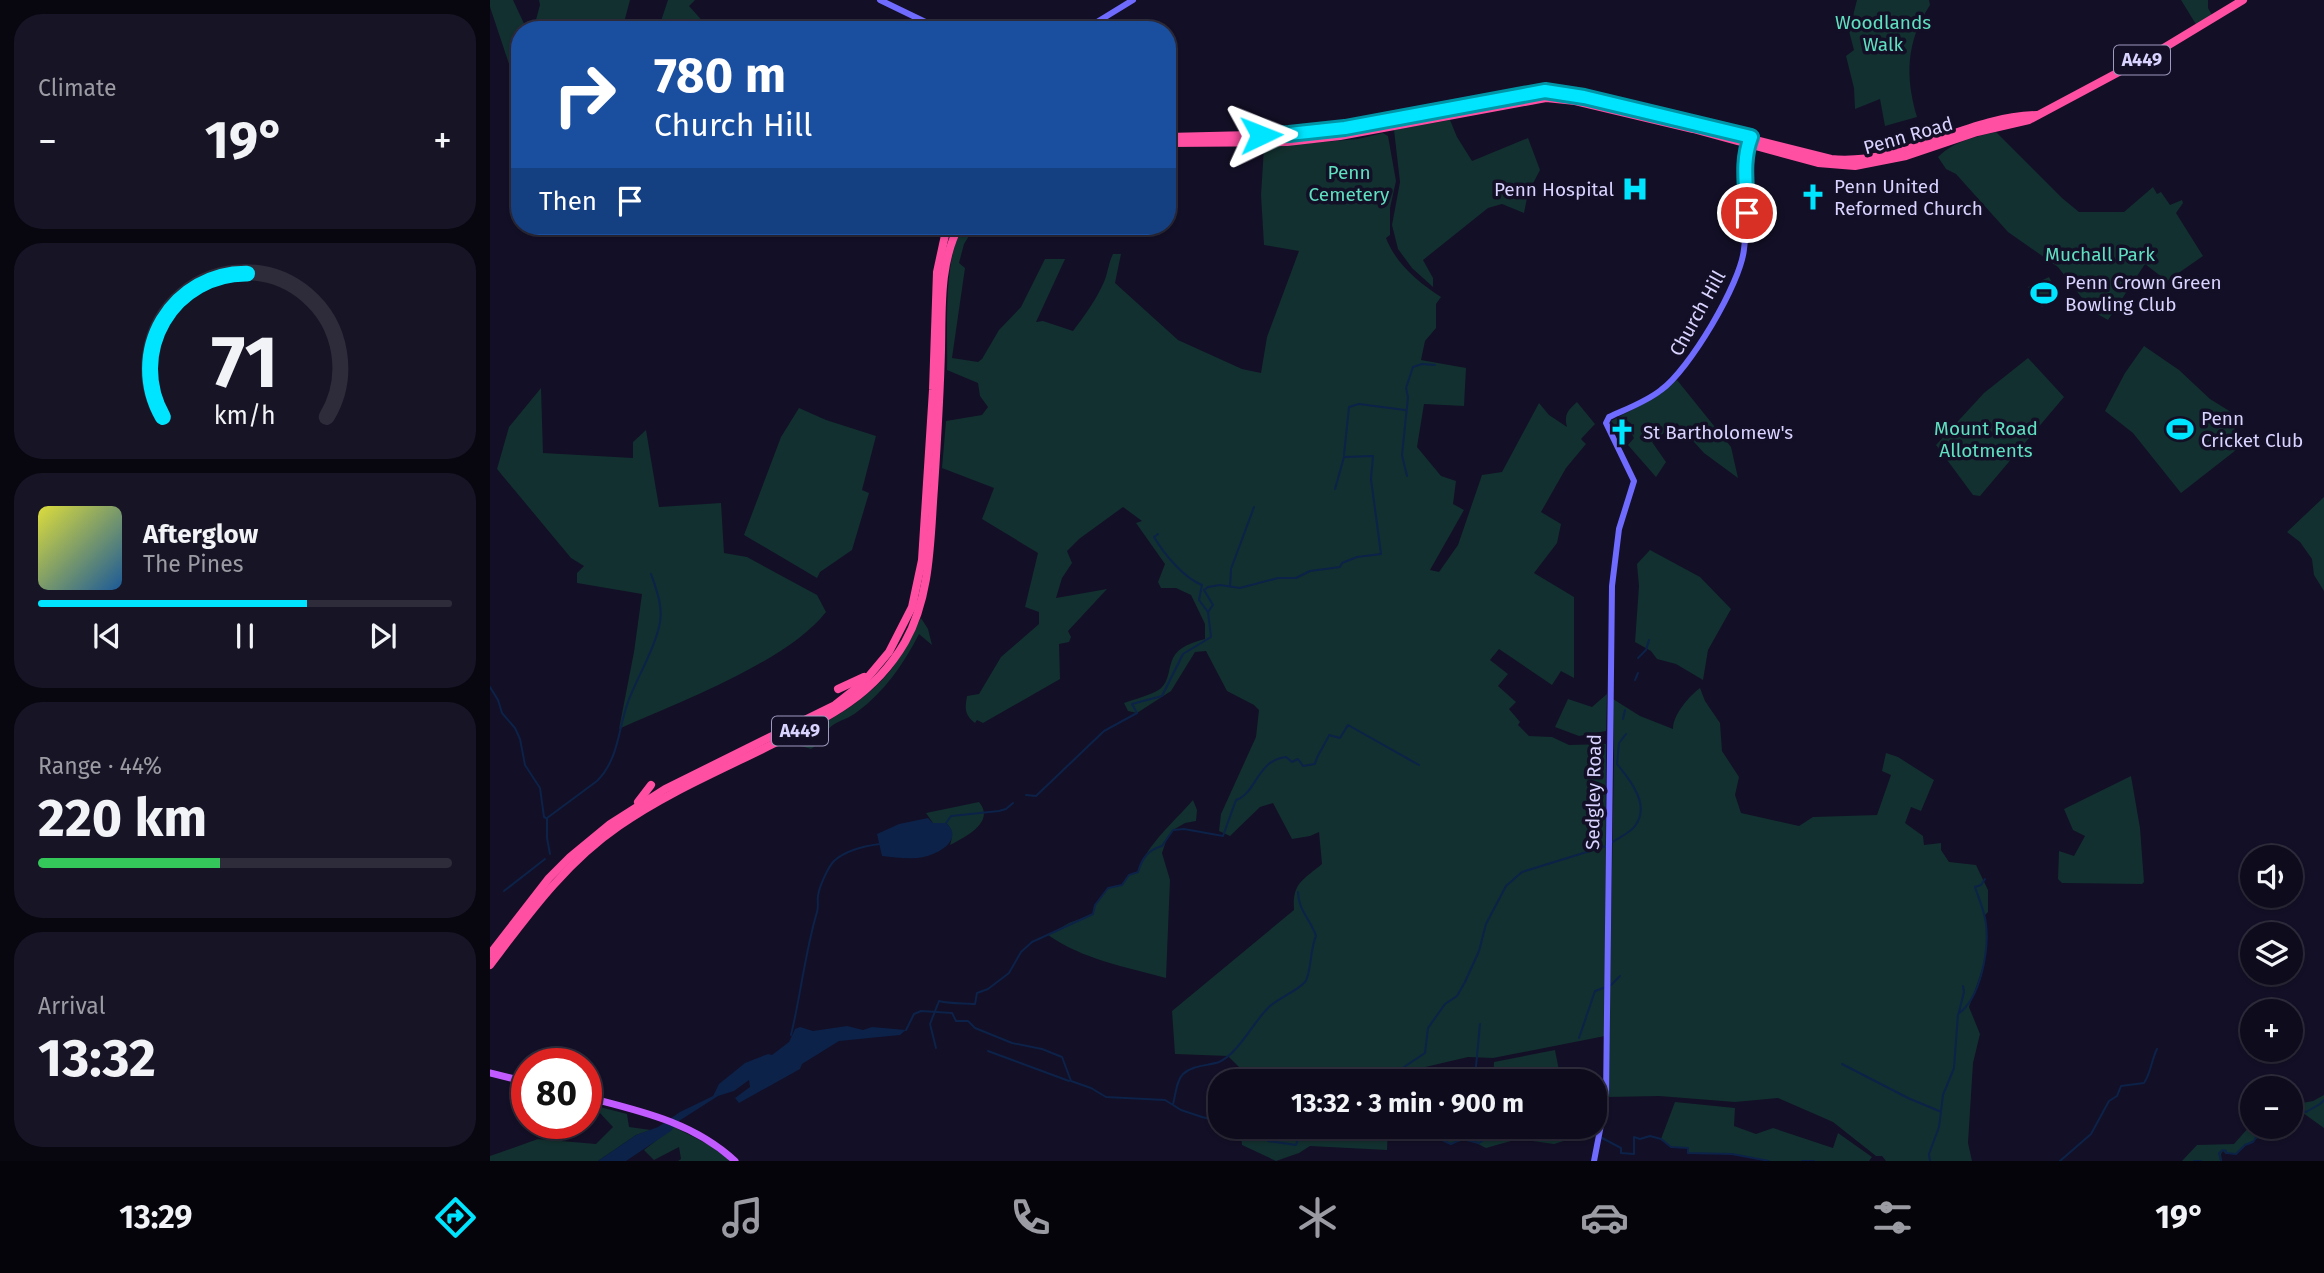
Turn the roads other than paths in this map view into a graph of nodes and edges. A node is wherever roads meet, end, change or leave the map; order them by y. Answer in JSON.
{"nodes":[{"id":1,"x":880,"y":0,"type":"edge"},
{"id":2,"x":1133,"y":0,"type":"edge"},
{"id":3,"x":2243,"y":0,"type":"edge"},
{"id":4,"x":923,"y":21,"type":"edge"},
{"id":5,"x":1099,"y":21,"type":"edge"},
{"id":6,"x":1176,"y":137,"type":"edge"},
{"id":7,"x":1750,"y":140,"type":"junction"},
{"id":8,"x":1176,"y":143,"type":"edge"},
{"id":9,"x":945,"y":235,"type":"edge"},
{"id":10,"x":955,"y":235,"type":"edge"},
{"id":11,"x":1634,"y":481,"type":"joint"},
{"id":12,"x":884,"y":660,"type":"junction"},
{"id":13,"x":838,"y":689,"type":"dead end"},
{"id":14,"x":651,"y":785,"type":"dead end"},
{"id":15,"x":634,"y":807,"type":"junction"},
{"id":16,"x":490,"y":954,"type":"edge"},
{"id":17,"x":490,"y":965,"type":"edge"},
{"id":18,"x":490,"y":1073,"type":"edge"},
{"id":19,"x":511,"y":1078,"type":"edge"},
{"id":20,"x":602,"y":1101,"type":"edge"},
{"id":21,"x":735,"y":1161,"type":"edge"},
{"id":22,"x":1594,"y":1161,"type":"edge"}],
"edges":[{"from":1,"to":4,"type":"street"},
{"from":2,"to":5,"type":"street"},
{"from":3,"to":7,"type":"highway","name":"Penn Road","number":"A449"},
{"from":6,"to":7,"type":"highway","name":"Penn Road","number":"A449"},
{"from":7,"to":8,"type":"highway","name":"Penn Road","number":"A449"},
{"from":7,"to":11,"type":"street","name":"Church Hill"},
{"from":9,"to":12,"type":"highway","number":"A449"},
{"from":10,"to":17,"type":"highway","number":"A449"},
{"from":11,"to":22,"type":"street","name":"Sedgley Road"},
{"from":12,"to":13,"type":"highway"},
{"from":12,"to":15,"type":"highway","number":"A449"},
{"from":14,"to":15,"type":"highway"},
{"from":15,"to":16,"type":"highway","number":"A449"},
{"from":18,"to":19,"type":"main road"},
{"from":20,"to":21,"type":"main road"}]}
